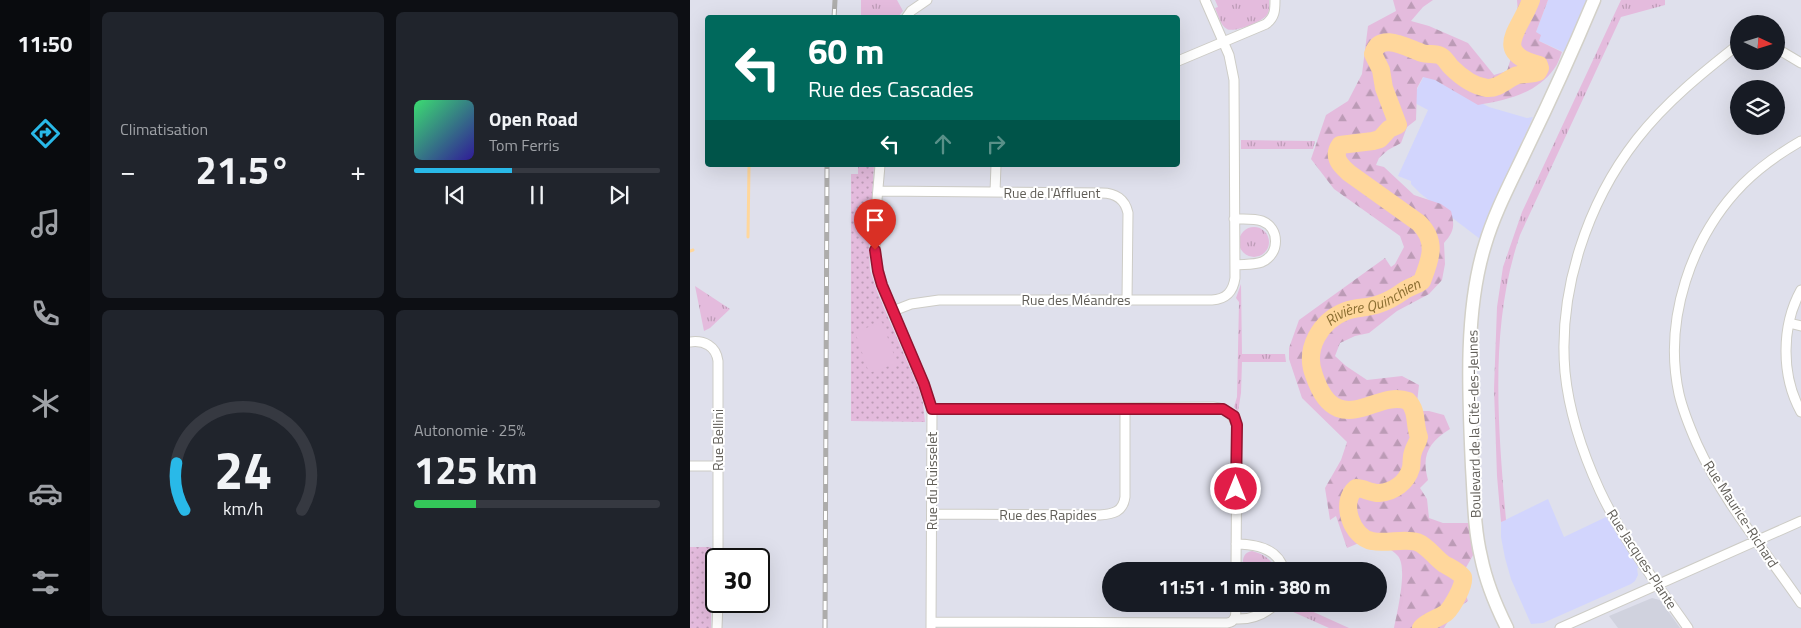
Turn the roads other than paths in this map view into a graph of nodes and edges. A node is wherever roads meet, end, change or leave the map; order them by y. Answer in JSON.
{"nodes":[{"id":1,"x":927,"y":0,"type":"edge"},
{"id":2,"x":1205,"y":0,"type":"edge"},
{"id":3,"x":1276,"y":0,"type":"edge"},
{"id":4,"x":1594,"y":0,"type":"edge"},
{"id":5,"x":908,"y":15,"type":"edge"},
{"id":6,"x":1223,"y":43,"type":"junction"},
{"id":7,"x":1730,"y":51,"type":"edge"},
{"id":8,"x":1785,"y":53,"type":"edge"},
{"id":9,"x":1180,"y":60,"type":"edge"},
{"id":10,"x":1801,"y":63,"type":"edge"},
{"id":11,"x":1801,"y":141,"type":"edge"},
{"id":12,"x":880,"y":167,"type":"edge"},
{"id":13,"x":996,"y":167,"type":"edge"},
{"id":14,"x":878,"y":191,"type":"junction"},
{"id":15,"x":996,"y":192,"type":"junction"},
{"id":16,"x":1234,"y":219,"type":"junction"},
{"id":17,"x":1235,"y":264,"type":"junction"},
{"id":18,"x":1801,"y":290,"type":"edge"},
{"id":19,"x":1127,"y":300,"type":"junction"},
{"id":20,"x":893,"y":311,"type":"junction"},
{"id":21,"x":1789,"y":323,"type":"junction"},
{"id":22,"x":1801,"y":326,"type":"edge"},
{"id":23,"x":690,"y":342,"type":"edge"},
{"id":24,"x":1125,"y":408,"type":"junction"},
{"id":25,"x":932,"y":409,"type":"junction"},
{"id":26,"x":1801,"y":412,"type":"edge"},
{"id":27,"x":690,"y":466,"type":"edge"},
{"id":28,"x":718,"y":466,"type":"junction"},
{"id":29,"x":932,"y":514,"type":"junction"},
{"id":30,"x":1801,"y":521,"type":"edge"},
{"id":31,"x":1757,"y":541,"type":"junction"},
{"id":32,"x":1236,"y":544,"type":"junction"},
{"id":33,"x":718,"y":548,"type":"edge"},
{"id":34,"x":1236,"y":562,"type":"edge"},
{"id":35,"x":1280,"y":562,"type":"edge"},
{"id":36,"x":1658,"y":585,"type":"junction"},
{"id":37,"x":1801,"y":603,"type":"edge"},
{"id":38,"x":1235,"y":612,"type":"edge"},
{"id":39,"x":1263,"y":612,"type":"edge"},
{"id":40,"x":718,"y":613,"type":"edge"},
{"id":41,"x":1235,"y":619,"type":"junction"},
{"id":42,"x":931,"y":625,"type":"edge"},
{"id":43,"x":1100,"y":625,"type":"edge"},
{"id":44,"x":718,"y":628,"type":"edge"},
{"id":45,"x":1508,"y":628,"type":"edge"},
{"id":46,"x":1560,"y":628,"type":"edge"},
{"id":47,"x":1688,"y":628,"type":"edge"}],
"edges":[{"from":1,"to":5,"type":"street"},
{"from":2,"to":6,"type":"street","name":"Rue des Méandres"},
{"from":3,"to":6,"type":"street"},
{"from":4,"to":45,"type":"main road","name":"Boulevard de la Cité-des-Jeunes"},
{"from":6,"to":9,"type":"street"},
{"from":6,"to":16,"type":"street","name":"Rue des Méandres"},
{"from":7,"to":36,"type":"street","name":"Rue Jacques-Plante"},
{"from":8,"to":10,"type":"street"},
{"from":11,"to":31,"type":"street","name":"Rue Maurice-Richard"},
{"from":12,"to":14,"type":"street","name":"Rue du Ruisselet"},
{"from":13,"to":15,"type":"street"},
{"from":14,"to":15,"type":"street","name":"Rue de l'Affluent"},
{"from":14,"to":20,"type":"street","name":"Rue du Ruisselet"},
{"from":15,"to":19,"type":"street","name":"Rue de l'Affluent"},
{"from":16,"to":17,"type":"street","name":"Rue des Méandres"},
{"from":16,"to":17,"type":"street"},
{"from":17,"to":19,"type":"street","name":"Rue des Méandres"},
{"from":18,"to":21,"type":"street"},
{"from":19,"to":20,"type":"street","name":"Rue des Méandres"},
{"from":20,"to":25,"type":"street","name":"Rue du Ruisselet"},
{"from":21,"to":22,"type":"street"},
{"from":21,"to":26,"type":"street"},
{"from":23,"to":28,"type":"street","name":"Rue Bellini"},
{"from":24,"to":25,"type":"street"},
{"from":24,"to":29,"type":"street","name":"Rue des Rapides"},
{"from":24,"to":32,"type":"street"},
{"from":25,"to":29,"type":"street","name":"Rue du Ruisselet"},
{"from":27,"to":28,"type":"street"},
{"from":28,"to":33,"type":"street","name":"Rue Bellini"},
{"from":29,"to":42,"type":"street","name":"Rue du Ruisselet"},
{"from":30,"to":31,"type":"street"},
{"from":31,"to":36,"type":"street"},
{"from":31,"to":37,"type":"street","name":"Rue Maurice-Richard"},
{"from":32,"to":34,"type":"street"},
{"from":32,"to":35,"type":"street"},
{"from":36,"to":46,"type":"street"},
{"from":36,"to":47,"type":"street","name":"Rue Jacques-Plante"},
{"from":38,"to":41,"type":"street"},
{"from":39,"to":41,"type":"street"},
{"from":40,"to":44,"type":"street"},
{"from":41,"to":43,"type":"street"},
{"from":42,"to":43,"type":"street"}]}
